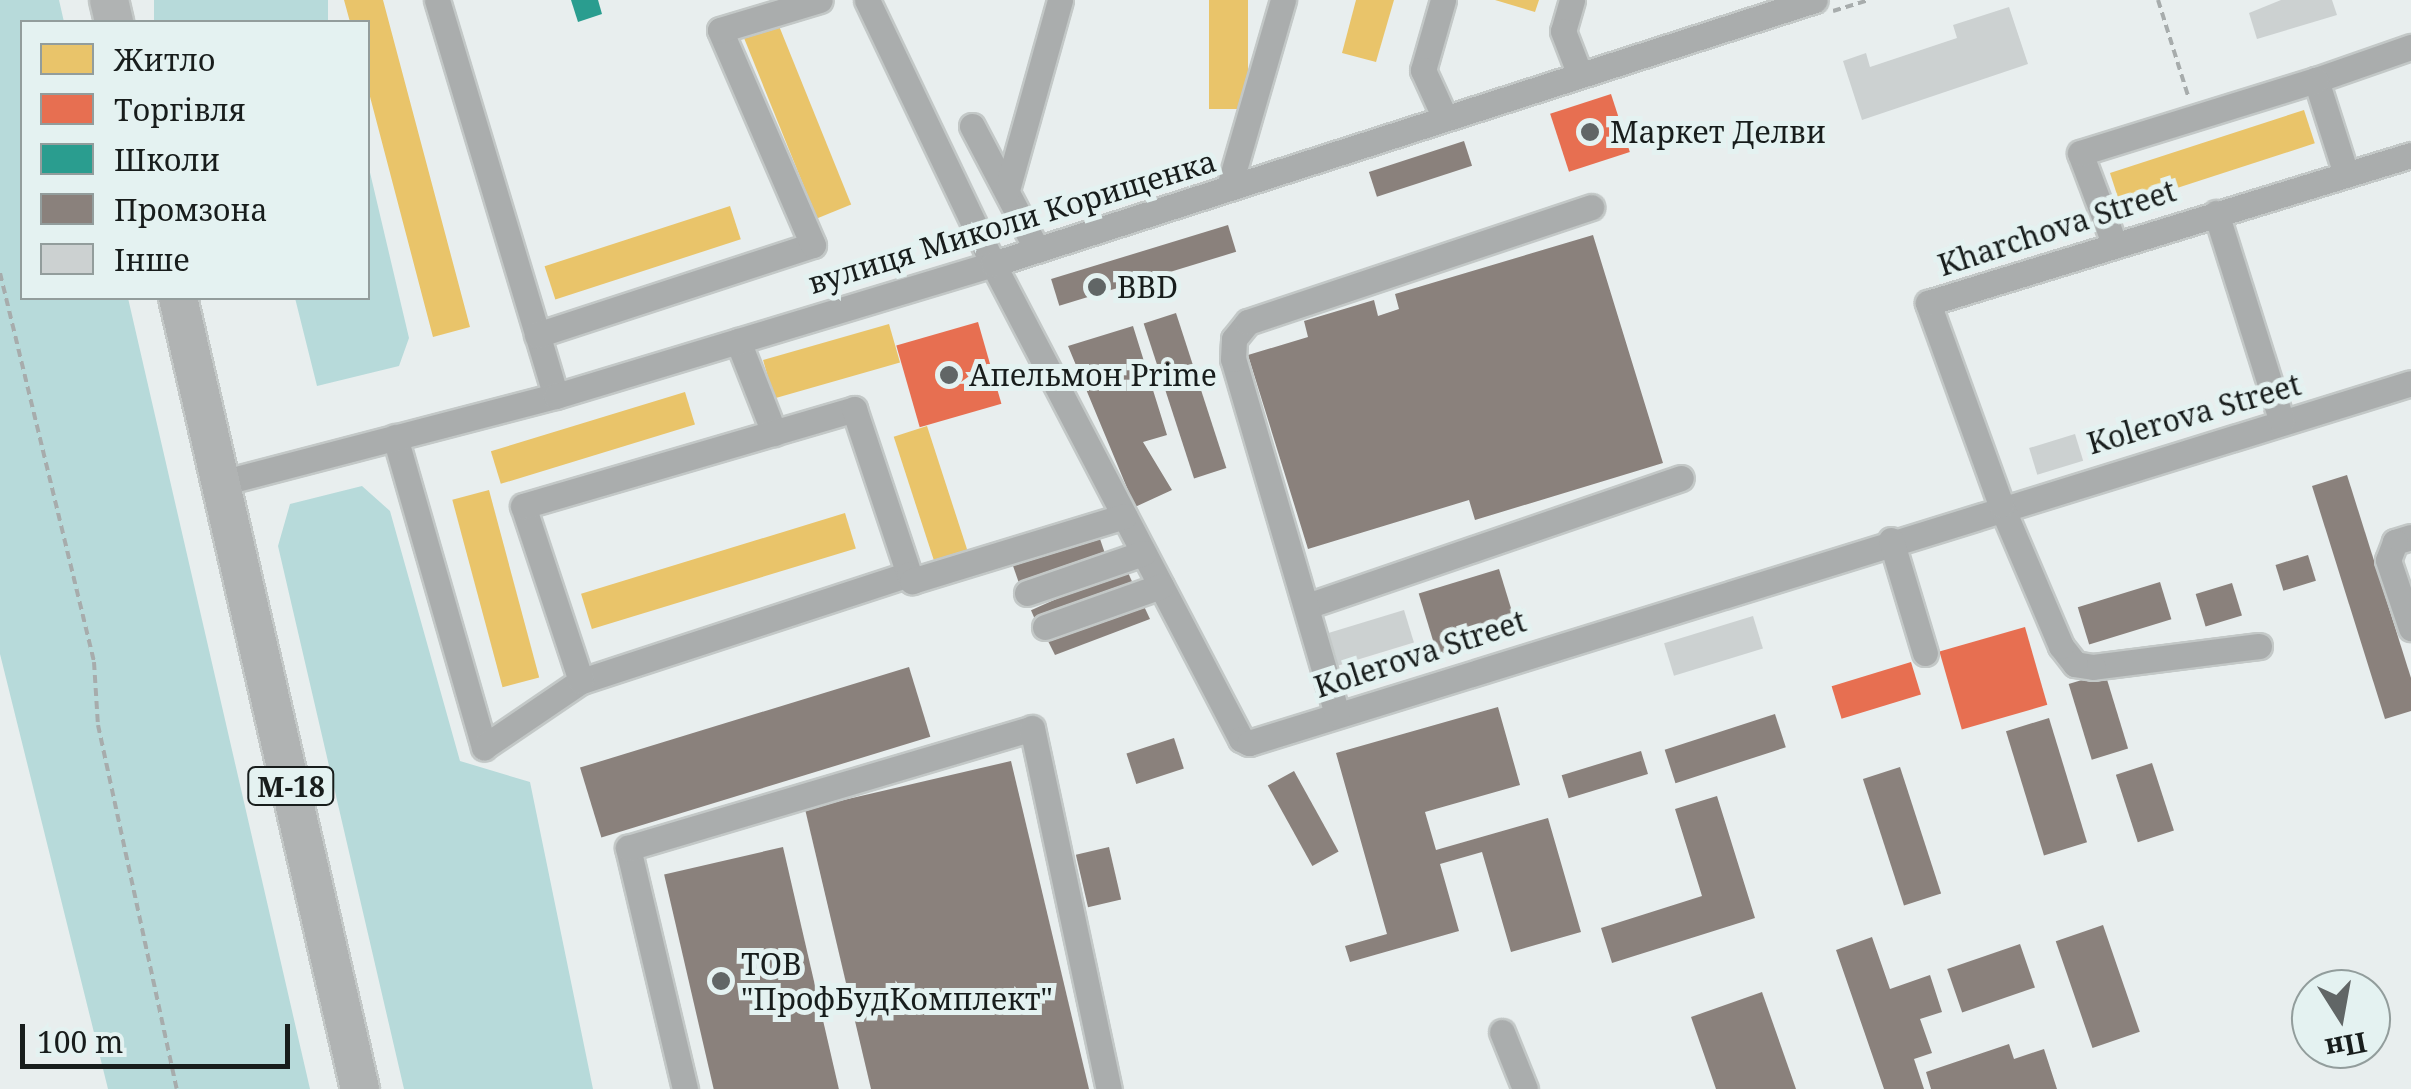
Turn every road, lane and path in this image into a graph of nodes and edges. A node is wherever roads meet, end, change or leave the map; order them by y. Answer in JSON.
{"nodes":[{"id":1,"x":437,"y":0,"type":"edge"},
{"id":2,"x":820,"y":0,"type":"edge"},
{"id":3,"x":868,"y":0,"type":"edge"},
{"id":4,"x":1060,"y":0,"type":"edge"},
{"id":5,"x":1283,"y":0,"type":"edge"},
{"id":6,"x":1443,"y":0,"type":"edge"},
{"id":7,"x":1572,"y":0,"type":"edge"},
{"id":8,"x":1815,"y":0,"type":"edge"},
{"id":9,"x":2158,"y":0,"type":"edge"},
{"id":10,"x":1765,"y":8,"type":"edge"},
{"id":11,"x":2411,"y":47,"type":"edge"},
{"id":12,"x":1580,"y":75,"type":"junction"},
{"id":13,"x":2316,"y":80,"type":"junction"},
{"id":14,"x":2195,"y":117,"type":"junction"},
{"id":15,"x":1445,"y":118,"type":"junction"},
{"id":16,"x":972,"y":126,"type":"dead end"},
{"id":17,"x":2411,"y":155,"type":"edge"},
{"id":18,"x":2346,"y":174,"type":"junction"},
{"id":19,"x":1229,"y":187,"type":"junction"},
{"id":20,"x":1007,"y":190,"type":"junction"},
{"id":21,"x":1591,"y":207,"type":"dead end"},
{"id":22,"x":2216,"y":213,"type":"junction"},
{"id":23,"x":2114,"y":243,"type":"junction"},
{"id":24,"x":1037,"y":250,"type":"junction"},
{"id":25,"x":994,"y":264,"type":"junction"},
{"id":26,"x":0,"y":273,"type":"edge"},
{"id":27,"x":178,"y":300,"type":"edge"},
{"id":28,"x":537,"y":335,"type":"junction"},
{"id":29,"x":738,"y":341,"type":"junction"},
{"id":30,"x":2411,"y":384,"type":"edge"},
{"id":31,"x":556,"y":396,"type":"junction"},
{"id":32,"x":2282,"y":422,"type":"junction"},
{"id":33,"x":774,"y":432,"type":"junction"},
{"id":34,"x":396,"y":437,"type":"junction"},
{"id":35,"x":1680,"y":478,"type":"dead end"},
{"id":36,"x":221,"y":483,"type":"junction"},
{"id":37,"x":2001,"y":505,"type":"junction"},
{"id":38,"x":1124,"y":516,"type":"junction"},
{"id":39,"x":2411,"y":538,"type":"edge"},
{"id":40,"x":1891,"y":540,"type":"junction"},
{"id":41,"x":1144,"y":553,"type":"junction"},
{"id":42,"x":909,"y":574,"type":"junction"},
{"id":43,"x":1160,"y":586,"type":"junction"},
{"id":44,"x":1027,"y":593,"type":"dead end"},
{"id":45,"x":1307,"y":606,"type":"junction"},
{"id":46,"x":1045,"y":626,"type":"dead end"},
{"id":47,"x":2411,"y":628,"type":"edge"},
{"id":48,"x":2259,"y":646,"type":"dead end"},
{"id":49,"x":1925,"y":653,"type":"dead end"},
{"id":50,"x":581,"y":681,"type":"junction"},
{"id":51,"x":1337,"y":714,"type":"junction"},
{"id":52,"x":1502,"y":1032,"type":"dead end"},
{"id":53,"x":177,"y":1089,"type":"edge"},
{"id":54,"x":360,"y":1089,"type":"edge"},
{"id":55,"x":685,"y":1089,"type":"edge"},
{"id":56,"x":1110,"y":1089,"type":"edge"},
{"id":57,"x":1525,"y":1089,"type":"edge"}],
"edges":[{"from":1,"to":28,"type":"street"},
{"from":2,"to":28,"type":"street"},
{"from":3,"to":25,"type":"street","name":"Kolerova Street"},
{"from":4,"to":20,"type":"street"},
{"from":5,"to":19,"type":"street"},
{"from":6,"to":15,"type":"street"},
{"from":7,"to":12,"type":"street"},
{"from":8,"to":10,"type":"street","name":"вулиця Миколи Корищенка"},
{"from":9,"to":14,"type":"path"},
{"from":10,"to":12,"type":"street","name":"вулиця Миколи Корищенка"},
{"from":11,"to":13,"type":"street"},
{"from":12,"to":15,"type":"street","name":"вулиця Миколи Корищенка"},
{"from":13,"to":14,"type":"street"},
{"from":13,"to":18,"type":"street"},
{"from":14,"to":23,"type":"street"},
{"from":15,"to":19,"type":"street","name":"вулиця Миколи Корищенка"},
{"from":16,"to":20,"type":"street"},
{"from":17,"to":18,"type":"street","name":"Kharchova Street"},
{"from":18,"to":22,"type":"street","name":"Kharchova Street"},
{"from":19,"to":24,"type":"street","name":"вулиця Миколи Корищенка"},
{"from":20,"to":24,"type":"street"},
{"from":21,"to":45,"type":"street"},
{"from":22,"to":23,"type":"street","name":"Kharchova Street"},
{"from":22,"to":32,"type":"street"},
{"from":23,"to":37,"type":"street","name":"Kharchova Street"},
{"from":24,"to":25,"type":"street","name":"вулиця Миколи Корищенка"},
{"from":25,"to":29,"type":"street","name":"вулиця Миколи Корищенка"},
{"from":25,"to":38,"type":"street","name":"Kolerova Street"},
{"from":26,"to":53,"type":"path"},
{"from":27,"to":36,"type":"highway","number":"М-18"},
{"from":28,"to":31,"type":"street"},
{"from":29,"to":31,"type":"street","name":"вулиця Миколи Корищенка"},
{"from":29,"to":33,"type":"street"},
{"from":30,"to":32,"type":"street","name":"Kolerova Street"},
{"from":31,"to":34,"type":"street","name":"вулиця Миколи Корищенка"},
{"from":32,"to":37,"type":"street","name":"Kolerova Street"},
{"from":33,"to":42,"type":"street"},
{"from":33,"to":50,"type":"street"},
{"from":34,"to":36,"type":"street","name":"вулиця Миколи Корищенка"},
{"from":34,"to":50,"type":"street"},
{"from":35,"to":45,"type":"street"},
{"from":36,"to":54,"type":"highway","number":"М-18"},
{"from":37,"to":40,"type":"street","name":"Kolerova Street"},
{"from":37,"to":48,"type":"street"},
{"from":38,"to":41,"type":"street","name":"Kolerova Street"},
{"from":38,"to":42,"type":"street"},
{"from":39,"to":47,"type":"street"},
{"from":40,"to":49,"type":"street"},
{"from":40,"to":51,"type":"street","name":"Kolerova Street"},
{"from":41,"to":43,"type":"street","name":"Kolerova Street"},
{"from":41,"to":44,"type":"street"},
{"from":42,"to":50,"type":"street"},
{"from":43,"to":46,"type":"street"},
{"from":43,"to":51,"type":"street","name":"Kolerova Street"},
{"from":45,"to":51,"type":"street"},
{"from":52,"to":57,"type":"street"},
{"from":55,"to":56,"type":"street"}]}
